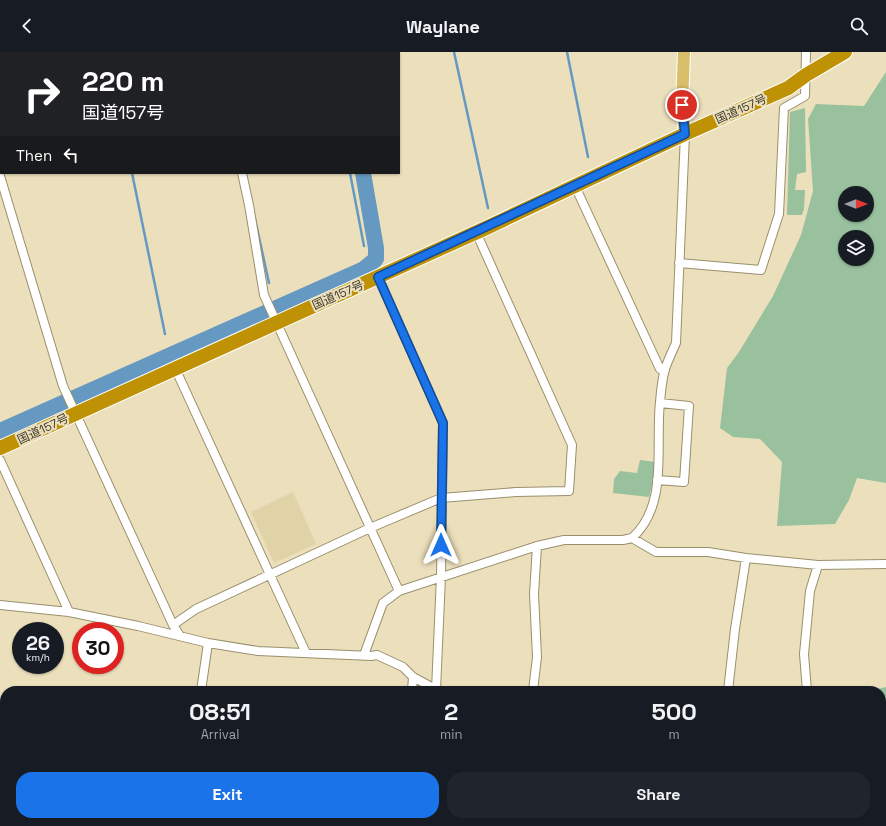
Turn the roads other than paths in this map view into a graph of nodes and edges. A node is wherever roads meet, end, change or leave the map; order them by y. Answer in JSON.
{"nodes":[{"id":1,"x":684,"y":52,"type":"edge"},
{"id":2,"x":806,"y":52,"type":"edge"},
{"id":3,"x":845,"y":52,"type":"edge"},
{"id":4,"x":806,"y":75,"type":"junction"},
{"id":5,"x":685,"y":134,"type":"junction"},
{"id":6,"x":242,"y":174,"type":"edge"},
{"id":7,"x":0,"y":176,"type":"edge"},
{"id":8,"x":575,"y":186,"type":"junction"},
{"id":9,"x":476,"y":232,"type":"junction"},
{"id":10,"x":678,"y":263,"type":"junction"},
{"id":11,"x":378,"y":277,"type":"junction"},
{"id":12,"x":275,"y":319,"type":"junction"},
{"id":13,"x":175,"y":368,"type":"junction"},
{"id":14,"x":665,"y":370,"type":"junction"},
{"id":15,"x":660,"y":403,"type":"junction"},
{"id":16,"x":75,"y":414,"type":"junction"},
{"id":17,"x":0,"y":448,"type":"edge"},
{"id":18,"x":0,"y":460,"type":"edge"},
{"id":19,"x":657,"y":480,"type":"junction"},
{"id":20,"x":441,"y":498,"type":"junction"},
{"id":21,"x":370,"y":528,"type":"junction"},
{"id":22,"x":632,"y":538,"type":"junction"},
{"id":23,"x":537,"y":546,"type":"junction"},
{"id":24,"x":746,"y":558,"type":"junction"},
{"id":25,"x":886,"y":564,"type":"edge"},
{"id":26,"x":818,"y":565,"type":"junction"},
{"id":27,"x":270,"y":575,"type":"junction"},
{"id":28,"x":441,"y":576,"type":"junction"},
{"id":29,"x":399,"y":591,"type":"junction"},
{"id":30,"x":0,"y":605,"type":"edge"},
{"id":31,"x":68,"y":612,"type":"junction"},
{"id":32,"x":173,"y":625,"type":"junction"},
{"id":33,"x":180,"y":636,"type":"junction"},
{"id":34,"x":208,"y":643,"type":"junction"},
{"id":35,"x":306,"y":654,"type":"junction"},
{"id":36,"x":364,"y":656,"type":"junction"},
{"id":37,"x":413,"y":677,"type":"junction"},
{"id":38,"x":202,"y":686,"type":"edge"},
{"id":39,"x":412,"y":686,"type":"edge"},
{"id":40,"x":429,"y":686,"type":"edge"},
{"id":41,"x":438,"y":686,"type":"edge"},
{"id":42,"x":534,"y":686,"type":"edge"},
{"id":43,"x":729,"y":686,"type":"edge"},
{"id":44,"x":807,"y":686,"type":"edge"}],
"edges":[{"from":1,"to":5,"type":"main road"},
{"from":2,"to":4,"type":"street"},
{"from":3,"to":4,"type":"highway","name":"国道157号"},
{"from":4,"to":5,"type":"highway","name":"国道157号"},
{"from":4,"to":10,"type":"street"},
{"from":5,"to":8,"type":"highway","name":"国道157号"},
{"from":5,"to":10,"type":"street"},
{"from":6,"to":12,"type":"street"},
{"from":7,"to":16,"type":"street"},
{"from":8,"to":9,"type":"highway","name":"国道157号"},
{"from":8,"to":14,"type":"street"},
{"from":9,"to":11,"type":"highway","name":"国道157号"},
{"from":9,"to":20,"type":"street"},
{"from":10,"to":14,"type":"street"},
{"from":11,"to":12,"type":"highway","name":"国道157号"},
{"from":11,"to":20,"type":"street"},
{"from":12,"to":13,"type":"highway","name":"国道157号"},
{"from":12,"to":21,"type":"street"},
{"from":13,"to":16,"type":"highway","name":"国道157号"},
{"from":13,"to":27,"type":"street"},
{"from":14,"to":15,"type":"street"},
{"from":15,"to":19,"type":"street"},
{"from":15,"to":19,"type":"street"},
{"from":16,"to":17,"type":"highway","name":"国道157号"},
{"from":16,"to":32,"type":"street"},
{"from":18,"to":31,"type":"street"},
{"from":19,"to":22,"type":"street"},
{"from":20,"to":21,"type":"street"},
{"from":20,"to":28,"type":"street"},
{"from":21,"to":27,"type":"street"},
{"from":21,"to":29,"type":"street"},
{"from":22,"to":23,"type":"street"},
{"from":22,"to":24,"type":"street"},
{"from":23,"to":28,"type":"street"},
{"from":23,"to":42,"type":"street"},
{"from":24,"to":26,"type":"street"},
{"from":24,"to":43,"type":"street"},
{"from":25,"to":26,"type":"street"},
{"from":26,"to":44,"type":"street"},
{"from":27,"to":32,"type":"street"},
{"from":27,"to":35,"type":"street"},
{"from":28,"to":29,"type":"street"},
{"from":28,"to":41,"type":"street"},
{"from":29,"to":36,"type":"street"},
{"from":30,"to":31,"type":"street"},
{"from":31,"to":33,"type":"street"},
{"from":32,"to":33,"type":"street"},
{"from":33,"to":34,"type":"street"},
{"from":34,"to":35,"type":"street"},
{"from":34,"to":38,"type":"street"},
{"from":35,"to":36,"type":"street"},
{"from":36,"to":37,"type":"street"},
{"from":37,"to":39,"type":"street"},
{"from":37,"to":40,"type":"street"}]}
